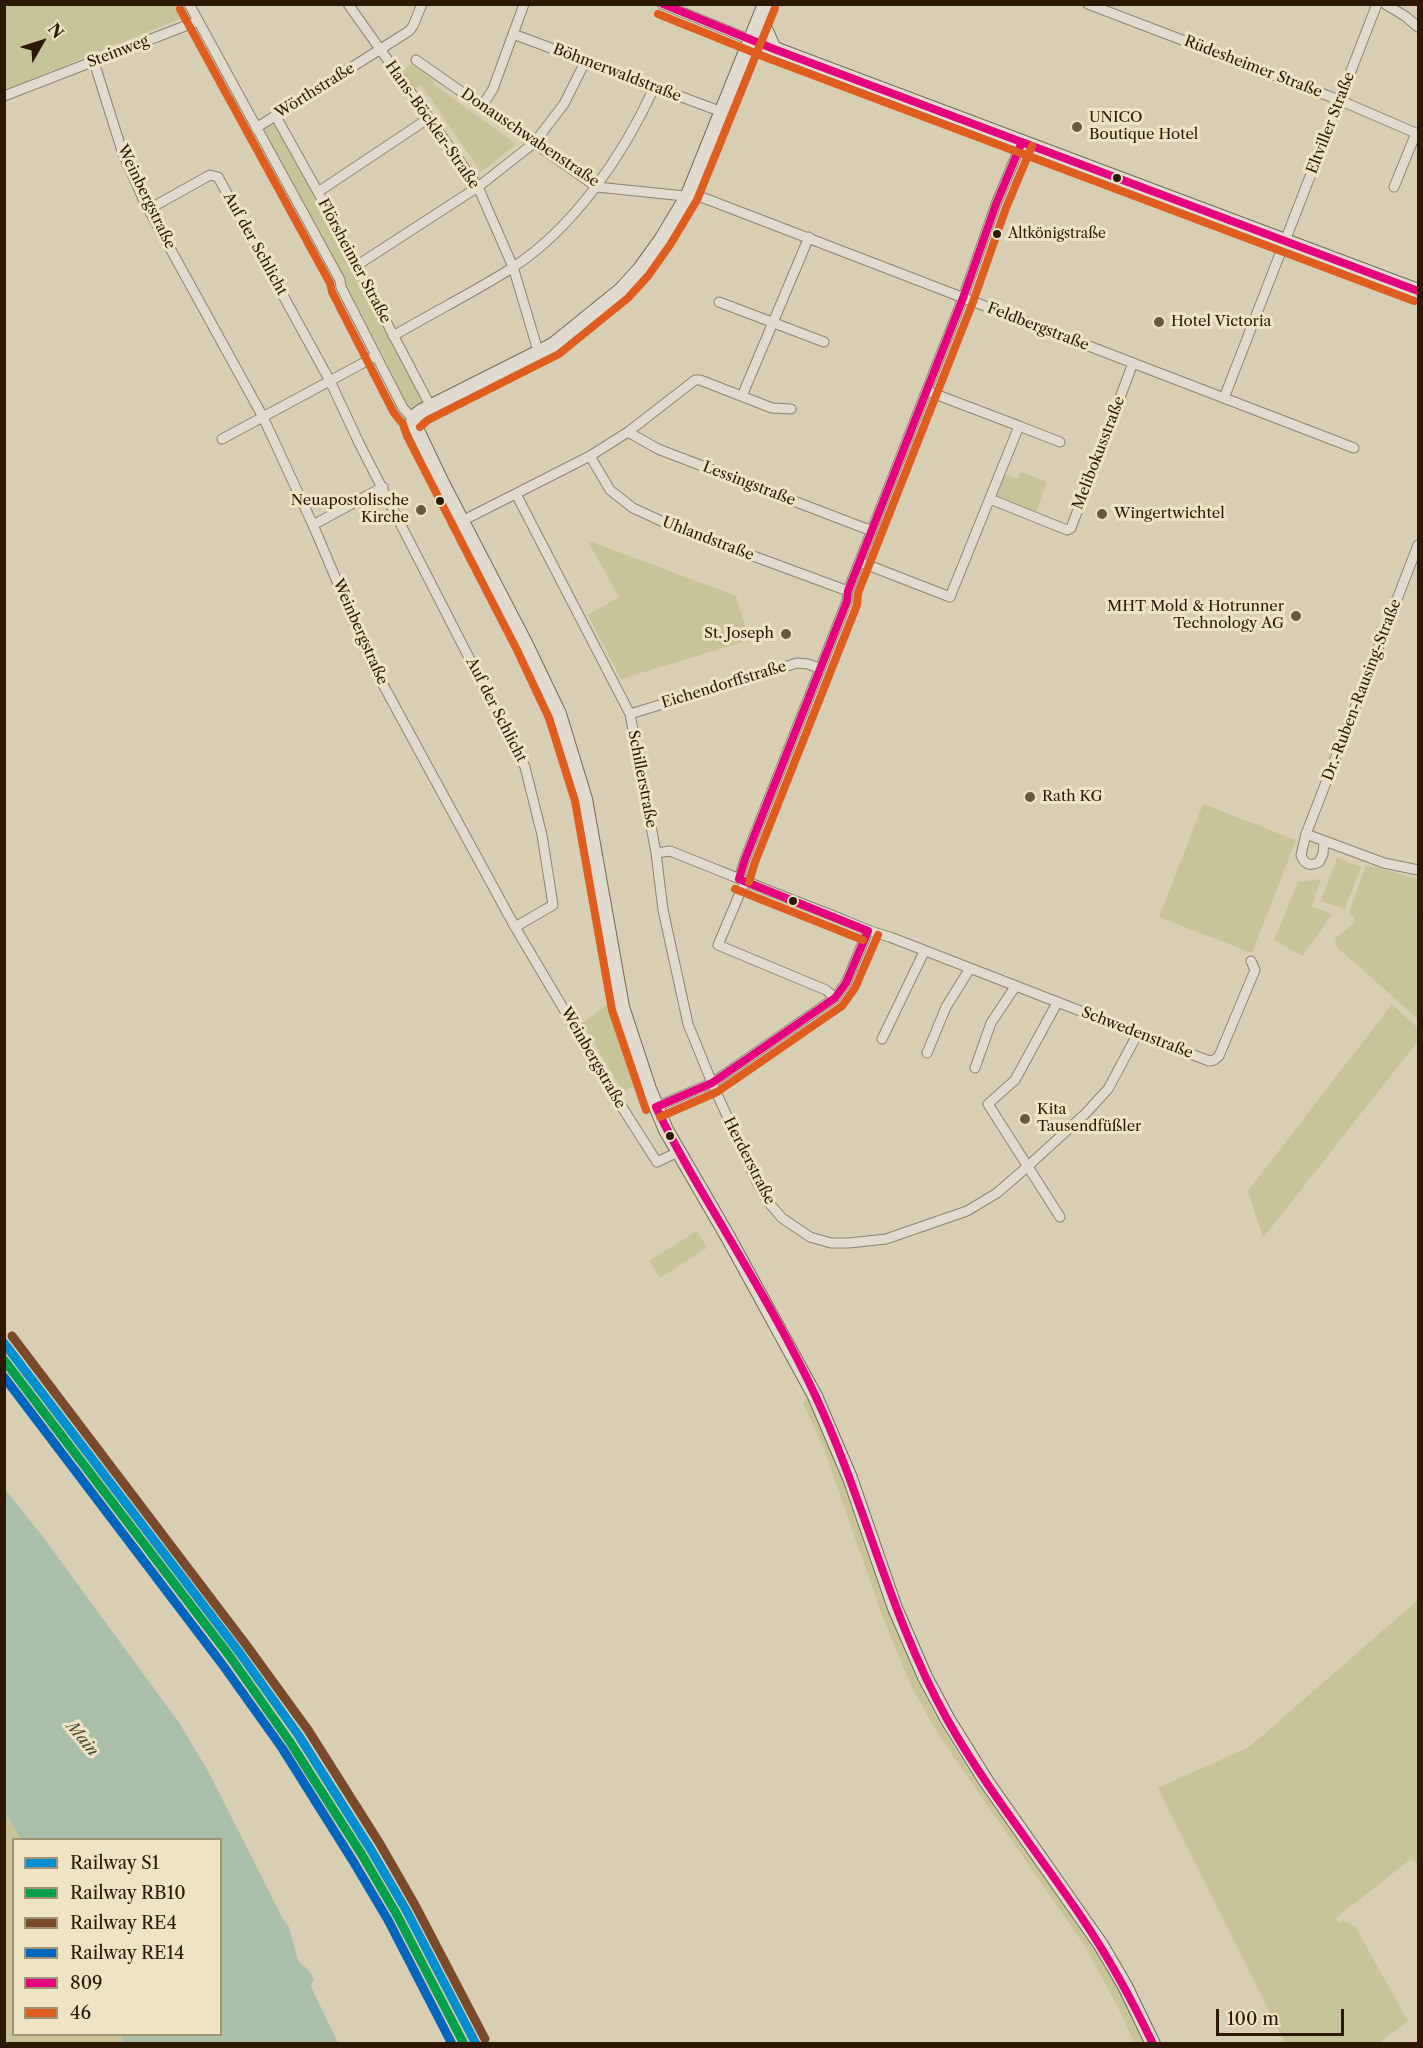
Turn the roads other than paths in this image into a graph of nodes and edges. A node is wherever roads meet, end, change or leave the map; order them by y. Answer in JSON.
{"nodes":[{"id":1,"x":189,"y":4,"type":"edge"},
{"id":2,"x":348,"y":4,"type":"edge"},
{"id":3,"x":422,"y":4,"type":"edge"},
{"id":4,"x":524,"y":4,"type":"edge"},
{"id":5,"x":663,"y":4,"type":"edge"},
{"id":6,"x":1088,"y":4,"type":"edge"},
{"id":7,"x":1377,"y":4,"type":"edge"},
{"id":8,"x":1385,"y":4,"type":"edge"},
{"id":9,"x":762,"y":11,"type":"edge"},
{"id":10,"x":198,"y":21,"type":"junction"},
{"id":11,"x":1419,"y":27,"type":"edge"},
{"id":12,"x":513,"y":33,"type":"junction"},
{"id":13,"x":751,"y":40,"type":"junction"},
{"id":14,"x":774,"y":49,"type":"junction"},
{"id":15,"x":379,"y":50,"type":"junction"},
{"id":16,"x":416,"y":60,"type":"dead end"},
{"id":17,"x":94,"y":62,"type":"junction"},
{"id":18,"x":585,"y":62,"type":"junction"},
{"id":19,"x":654,"y":88,"type":"junction"},
{"id":20,"x":4,"y":96,"type":"edge"},
{"id":21,"x":1339,"y":100,"type":"junction"},
{"id":22,"x":482,"y":106,"type":"junction"},
{"id":23,"x":722,"y":112,"type":"junction"},
{"id":24,"x":275,"y":115,"type":"junction"},
{"id":25,"x":429,"y":118,"type":"junction"},
{"id":26,"x":256,"y":128,"type":"junction"},
{"id":27,"x":1418,"y":133,"type":"edge"},
{"id":28,"x":1022,"y":142,"type":"junction"},
{"id":29,"x":534,"y":143,"type":"junction"},
{"id":30,"x":597,"y":187,"type":"junction"},
{"id":31,"x":1394,"y":187,"type":"dead end"},
{"id":32,"x":478,"y":188,"type":"junction"},
{"id":33,"x":318,"y":192,"type":"junction"},
{"id":34,"x":688,"y":195,"type":"junction"},
{"id":35,"x":149,"y":209,"type":"junction"},
{"id":36,"x":809,"y":237,"type":"junction"},
{"id":37,"x":1285,"y":242,"type":"junction"},
{"id":38,"x":356,"y":266,"type":"junction"},
{"id":39,"x":513,"y":267,"type":"junction"},
{"id":40,"x":1419,"y":291,"type":"edge"},
{"id":41,"x":963,"y":298,"type":"junction"},
{"id":42,"x":719,"y":302,"type":"dead end"},
{"id":43,"x":773,"y":323,"type":"junction"},
{"id":44,"x":393,"y":336,"type":"junction"},
{"id":45,"x":824,"y":342,"type":"dead end"},
{"id":46,"x":539,"y":354,"type":"junction"},
{"id":47,"x":376,"y":356,"type":"junction"},
{"id":48,"x":1133,"y":363,"type":"junction"},
{"id":49,"x":330,"y":381,"type":"junction"},
{"id":50,"x":927,"y":391,"type":"junction"},
{"id":51,"x":742,"y":396,"type":"junction"},
{"id":52,"x":1224,"y":398,"type":"junction"},
{"id":53,"x":431,"y":407,"type":"junction"},
{"id":54,"x":790,"y":409,"type":"dead end"},
{"id":55,"x":263,"y":417,"type":"junction"},
{"id":56,"x":414,"y":419,"type":"junction"},
{"id":57,"x":1019,"y":426,"type":"junction"},
{"id":58,"x":628,"y":432,"type":"junction"},
{"id":59,"x":222,"y":439,"type":"dead end"},
{"id":60,"x":1060,"y":442,"type":"dead end"},
{"id":61,"x":1354,"y":448,"type":"dead end"},
{"id":62,"x":590,"y":456,"type":"junction"},
{"id":63,"x":383,"y":487,"type":"junction"},
{"id":64,"x":516,"y":494,"type":"junction"},
{"id":65,"x":990,"y":499,"type":"junction"},
{"id":66,"x":462,"y":521,"type":"junction"},
{"id":67,"x":313,"y":525,"type":"junction"},
{"id":68,"x":872,"y":531,"type":"junction"},
{"id":69,"x":1419,"y":545,"type":"edge"},
{"id":70,"x":860,"y":562,"type":"junction"},
{"id":71,"x":848,"y":591,"type":"junction"},
{"id":72,"x":819,"y":668,"type":"junction"},
{"id":73,"x":630,"y":714,"type":"junction"},
{"id":74,"x":1306,"y":834,"type":"junction"},
{"id":75,"x":1324,"y":841,"type":"junction"},
{"id":76,"x":656,"y":853,"type":"junction"},
{"id":77,"x":1419,"y":870,"type":"edge"},
{"id":78,"x":742,"y":880,"type":"junction"},
{"id":79,"x":515,"y":927,"type":"junction"},
{"id":80,"x":868,"y":931,"type":"junction"},
{"id":81,"x":924,"y":952,"type":"junction"},
{"id":82,"x":1251,"y":961,"type":"dead end"},
{"id":83,"x":969,"y":970,"type":"junction"},
{"id":84,"x":1015,"y":987,"type":"junction"},
{"id":85,"x":835,"y":998,"type":"junction"},
{"id":86,"x":1057,"y":1003,"type":"junction"},
{"id":87,"x":1138,"y":1033,"type":"junction"},
{"id":88,"x":882,"y":1039,"type":"dead end"},
{"id":89,"x":927,"y":1053,"type":"dead end"},
{"id":90,"x":975,"y":1068,"type":"dead end"},
{"id":91,"x":712,"y":1083,"type":"junction"},
{"id":92,"x":656,"y":1107,"type":"junction"},
{"id":93,"x":678,"y":1152,"type":"junction"},
{"id":94,"x":1028,"y":1167,"type":"junction"},
{"id":95,"x":1060,"y":1217,"type":"dead end"},
{"id":96,"x":1154,"y":2043,"type":"edge"}],
"edges":[{"from":1,"to":10,"type":"street","name":"Flörsheimer Straße"},
{"from":2,"to":15,"type":"street","name":"Hans-Böckler-Straße"},
{"from":3,"to":15,"type":"street","name":"Wörthstraße"},
{"from":4,"to":12,"type":"street"},
{"from":5,"to":13,"type":"street"},
{"from":6,"to":21,"type":"street","name":"Rüdesheimer Straße"},
{"from":7,"to":21,"type":"street","name":"Eltviller Straße"},
{"from":8,"to":11,"type":"street"},
{"from":9,"to":13,"type":"main road"},
{"from":9,"to":14,"type":"main road"},
{"from":10,"to":17,"type":"street","name":"Steinweg"},
{"from":10,"to":26,"type":"street","name":"Flörsheimer Straße"},
{"from":12,"to":18,"type":"street","name":"Böhmerwaldstraße"},
{"from":12,"to":22,"type":"street"},
{"from":13,"to":14,"type":"main road"},
{"from":13,"to":23,"type":"main road"},
{"from":14,"to":28,"type":"main road"},
{"from":15,"to":24,"type":"street","name":"Wörthstraße"},
{"from":15,"to":25,"type":"street","name":"Hans-Böckler-Straße"},
{"from":16,"to":22,"type":"street","name":"Donauschwabenstraße"},
{"from":17,"to":20,"type":"street","name":"Steinweg"},
{"from":17,"to":35,"type":"street","name":"Weinbergstraße"},
{"from":18,"to":19,"type":"street","name":"Böhmerwaldstraße"},
{"from":18,"to":29,"type":"street"},
{"from":19,"to":23,"type":"street","name":"Böhmerwaldstraße"},
{"from":19,"to":30,"type":"street"},
{"from":21,"to":27,"type":"street","name":"Rüdesheimer Straße"},
{"from":21,"to":37,"type":"street","name":"Eltviller Straße"},
{"from":22,"to":29,"type":"street","name":"Donauschwabenstraße"},
{"from":23,"to":34,"type":"main road"},
{"from":24,"to":26,"type":"street","name":"Wörthstraße"},
{"from":24,"to":33,"type":"street","name":"Flörsheimer Straße"},
{"from":25,"to":32,"type":"street","name":"Hans-Böckler-Straße"},
{"from":25,"to":33,"type":"street"},
{"from":26,"to":47,"type":"street","name":"Flörsheimer Straße"},
{"from":27,"to":31,"type":"street","name":"Rüdesheimer Straße"},
{"from":28,"to":37,"type":"main road"},
{"from":28,"to":41,"type":"street"},
{"from":29,"to":30,"type":"street","name":"Donauschwabenstraße"},
{"from":29,"to":32,"type":"street"},
{"from":30,"to":34,"type":"street","name":"Donauschwabenstraße"},
{"from":30,"to":39,"type":"street"},
{"from":32,"to":38,"type":"street"},
{"from":32,"to":39,"type":"street","name":"Hans-Böckler-Straße"},
{"from":33,"to":38,"type":"street","name":"Flörsheimer Straße"},
{"from":34,"to":36,"type":"street","name":"Feldbergstraße"},
{"from":34,"to":46,"type":"main road"},
{"from":35,"to":49,"type":"street","name":"Auf der Schlicht"},
{"from":35,"to":55,"type":"street","name":"Weinbergstraße"},
{"from":36,"to":41,"type":"street","name":"Feldbergstraße"},
{"from":36,"to":43,"type":"street"},
{"from":37,"to":40,"type":"main road"},
{"from":37,"to":52,"type":"street","name":"Eltviller Straße"},
{"from":38,"to":44,"type":"street","name":"Flörsheimer Straße"},
{"from":39,"to":44,"type":"street"},
{"from":39,"to":46,"type":"street","name":"Hans-Böckler-Straße"},
{"from":41,"to":48,"type":"street","name":"Feldbergstraße"},
{"from":41,"to":50,"type":"street"},
{"from":42,"to":43,"type":"street"},
{"from":43,"to":45,"type":"street"},
{"from":43,"to":51,"type":"street"},
{"from":44,"to":53,"type":"street","name":"Flörsheimer Straße"},
{"from":46,"to":53,"type":"main road"},
{"from":47,"to":49,"type":"street"},
{"from":47,"to":56,"type":"street","name":"Flörsheimer Straße"},
{"from":48,"to":52,"type":"street","name":"Feldbergstraße"},
{"from":48,"to":65,"type":"street","name":"Melibokusstraße"},
{"from":49,"to":55,"type":"street"},
{"from":49,"to":63,"type":"street","name":"Auf der Schlicht"},
{"from":50,"to":57,"type":"street"},
{"from":50,"to":68,"type":"street"},
{"from":51,"to":54,"type":"street"},
{"from":51,"to":58,"type":"street"},
{"from":52,"to":61,"type":"street","name":"Feldbergstraße"},
{"from":53,"to":56,"type":"main road"},
{"from":55,"to":59,"type":"street"},
{"from":55,"to":67,"type":"street","name":"Weinbergstraße"},
{"from":56,"to":66,"type":"main road","name":"Flörsheimer Straße"},
{"from":57,"to":60,"type":"street"},
{"from":57,"to":65,"type":"street"},
{"from":58,"to":62,"type":"street"},
{"from":58,"to":68,"type":"street","name":"Lessingstraße"},
{"from":62,"to":64,"type":"street"},
{"from":62,"to":71,"type":"street","name":"Uhlandstraße"},
{"from":63,"to":67,"type":"street"},
{"from":63,"to":79,"type":"street","name":"Auf der Schlicht"},
{"from":64,"to":66,"type":"street"},
{"from":64,"to":73,"type":"street","name":"Schillerstraße"},
{"from":65,"to":70,"type":"street"},
{"from":66,"to":92,"type":"main road","name":"Flörsheimer Straße"},
{"from":67,"to":79,"type":"street","name":"Weinbergstraße"},
{"from":68,"to":70,"type":"street"},
{"from":69,"to":74,"type":"street","name":"Dr.-Ruben-Rausing-Straße"},
{"from":70,"to":71,"type":"street"},
{"from":71,"to":72,"type":"street"},
{"from":72,"to":73,"type":"street","name":"Eichendorffstraße"},
{"from":72,"to":78,"type":"street"},
{"from":73,"to":76,"type":"street","name":"Schillerstraße"},
{"from":74,"to":75,"type":"street"},
{"from":74,"to":75,"type":"street","name":"Dr.-Ruben-Rausing-Straße"},
{"from":75,"to":77,"type":"street"},
{"from":76,"to":78,"type":"street","name":"Schwedenstraße"},
{"from":76,"to":91,"type":"street","name":"Schillerstraße"},
{"from":78,"to":80,"type":"street","name":"Schwedenstraße"},
{"from":78,"to":85,"type":"street"},
{"from":79,"to":93,"type":"street","name":"Weinbergstraße"},
{"from":80,"to":81,"type":"street","name":"Schwedenstraße"},
{"from":80,"to":85,"type":"street"},
{"from":81,"to":83,"type":"street","name":"Schwedenstraße"},
{"from":81,"to":88,"type":"street"},
{"from":82,"to":87,"type":"street","name":"Schwedenstraße"},
{"from":83,"to":84,"type":"street","name":"Schwedenstraße"},
{"from":83,"to":89,"type":"street"},
{"from":84,"to":86,"type":"street","name":"Schwedenstraße"},
{"from":84,"to":90,"type":"street"},
{"from":85,"to":91,"type":"street"},
{"from":86,"to":87,"type":"street","name":"Schwedenstraße"},
{"from":86,"to":94,"type":"street"},
{"from":87,"to":94,"type":"street","name":"Herderstraße"},
{"from":91,"to":92,"type":"street"},
{"from":91,"to":94,"type":"street","name":"Herderstraße"},
{"from":92,"to":93,"type":"main road","name":"Flörsheimer Straße"},
{"from":93,"to":96,"type":"main road","name":"Flörsheimer Straße"},
{"from":94,"to":95,"type":"street"}]}
